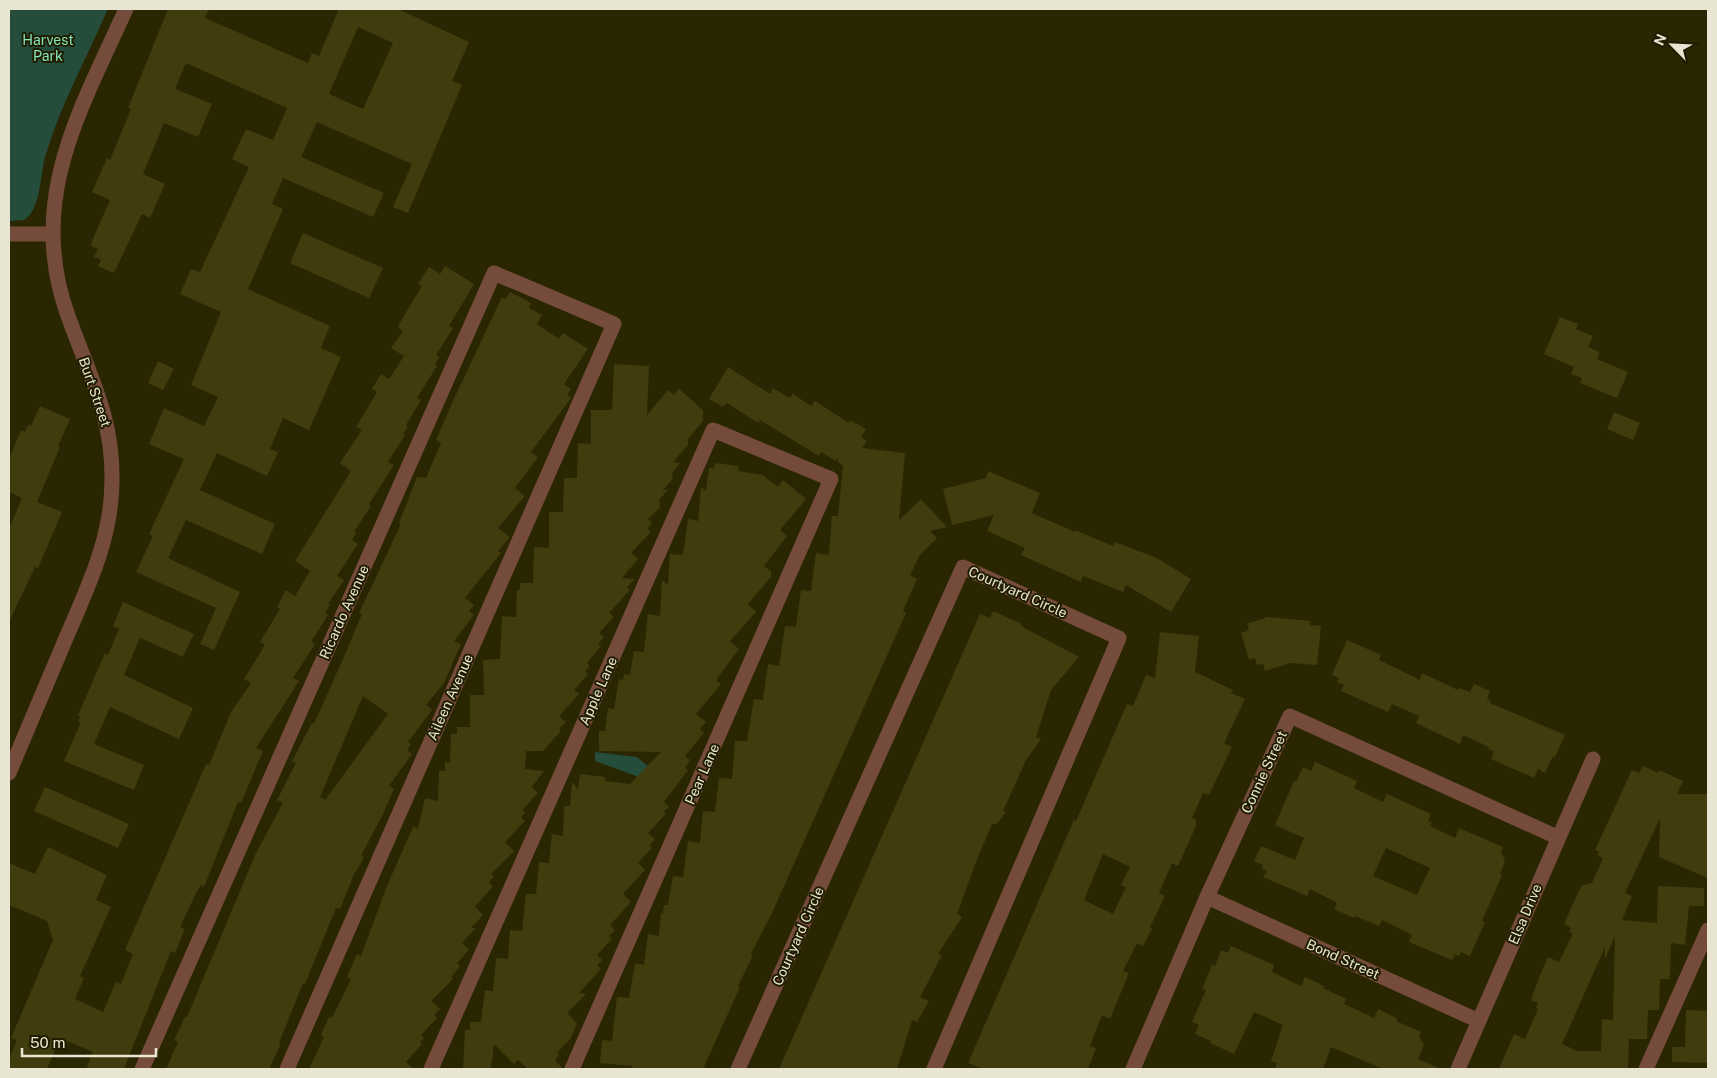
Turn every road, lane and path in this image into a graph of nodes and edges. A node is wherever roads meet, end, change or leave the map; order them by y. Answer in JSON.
{"nodes":[{"id":1,"x":126,"y":9,"type":"edge"},
{"id":2,"x":9,"y":234,"type":"edge"},
{"id":3,"x":52,"y":234,"type":"junction"},
{"id":4,"x":614,"y":324,"type":"joint"},
{"id":5,"x":832,"y":479,"type":"joint"},
{"id":6,"x":1593,"y":759,"type":"dead end"},
{"id":7,"x":9,"y":773,"type":"edge"},
{"id":8,"x":1557,"y":837,"type":"junction"},
{"id":9,"x":1207,"y":897,"type":"junction"},
{"id":10,"x":1708,"y":930,"type":"edge"},
{"id":11,"x":1479,"y":1021,"type":"junction"},
{"id":12,"x":142,"y":1069,"type":"edge"},
{"id":13,"x":287,"y":1069,"type":"edge"},
{"id":14,"x":431,"y":1069,"type":"edge"},
{"id":15,"x":572,"y":1069,"type":"edge"},
{"id":16,"x":738,"y":1069,"type":"edge"},
{"id":17,"x":934,"y":1069,"type":"edge"},
{"id":18,"x":1133,"y":1069,"type":"edge"},
{"id":19,"x":1458,"y":1069,"type":"edge"},
{"id":20,"x":1646,"y":1069,"type":"edge"}],
"edges":[{"from":1,"to":3,"type":"street","name":"Burt Street"},
{"from":2,"to":3,"type":"street"},
{"from":3,"to":7,"type":"street","name":"Burt Street"},
{"from":4,"to":12,"type":"street","name":"Ricardo Avenue"},
{"from":4,"to":13,"type":"street","name":"Aileen Avenue"},
{"from":5,"to":14,"type":"street","name":"Apple Lane"},
{"from":5,"to":15,"type":"street","name":"Pear Lane"},
{"from":6,"to":8,"type":"street","name":"Elsa Drive"},
{"from":8,"to":9,"type":"street","name":"Connie Street"},
{"from":8,"to":11,"type":"street","name":"Elsa Drive"},
{"from":9,"to":11,"type":"street","name":"Bond Street"},
{"from":9,"to":18,"type":"street","name":"Connie Street"},
{"from":10,"to":20,"type":"street"},
{"from":11,"to":19,"type":"street","name":"Elsa Drive"},
{"from":16,"to":17,"type":"street","name":"Courtyard Circle"}]}
